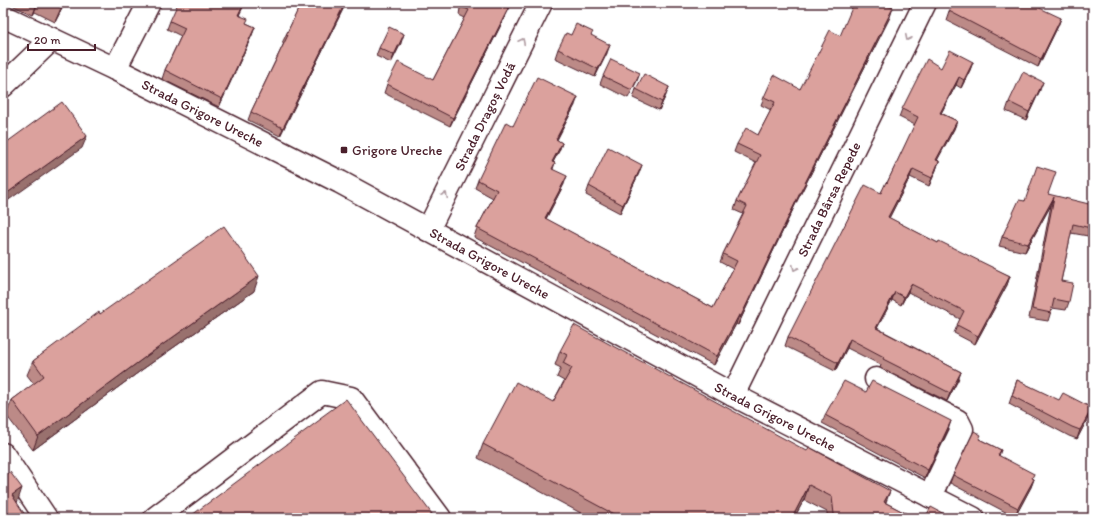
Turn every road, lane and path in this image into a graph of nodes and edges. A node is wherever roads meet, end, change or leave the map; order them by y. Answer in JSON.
{"nodes":[{"id":1,"x":149,"y":3,"type":"edge"},
{"id":2,"x":541,"y":3,"type":"edge"},
{"id":3,"x":925,"y":3,"type":"edge"},
{"id":4,"x":3,"y":16,"type":"edge"},
{"id":5,"x":52,"y":40,"type":"junction"},
{"id":6,"x":115,"y":69,"type":"junction"},
{"id":7,"x":3,"y":86,"type":"edge"},
{"id":8,"x":428,"y":230,"type":"junction"},
{"id":9,"x":876,"y":379,"type":"dead end"},
{"id":10,"x":733,"y":395,"type":"junction"},
{"id":11,"x":3,"y":454,"type":"edge"},
{"id":12,"x":930,"y":496,"type":"junction"},
{"id":13,"x":46,"y":518,"type":"edge"},
{"id":14,"x":154,"y":518,"type":"edge"},
{"id":15,"x":440,"y":518,"type":"edge"},
{"id":16,"x":973,"y":518,"type":"edge"}],
"edges":[{"from":1,"to":6,"type":"street"},
{"from":8,"to":2,"type":"street","name":"Strada Dragoș Vodă","one_way":true},
{"from":3,"to":10,"type":"street","name":"Strada Bârsa Repede","one_way":true},
{"from":4,"to":5,"type":"street","name":"Strada Grigore Ureche"},
{"from":5,"to":6,"type":"street","name":"Strada Grigore Ureche"},
{"from":5,"to":7,"type":"street"},
{"from":6,"to":8,"type":"street","name":"Strada Grigore Ureche"},
{"from":8,"to":10,"type":"street","name":"Strada Grigore Ureche"},
{"from":9,"to":12,"type":"street"},
{"from":10,"to":12,"type":"street","name":"Strada Grigore Ureche"},
{"from":11,"to":13,"type":"street"},
{"from":12,"to":16,"type":"street","name":"Strada Grigore Ureche"},
{"from":14,"to":15,"type":"street"}]}
